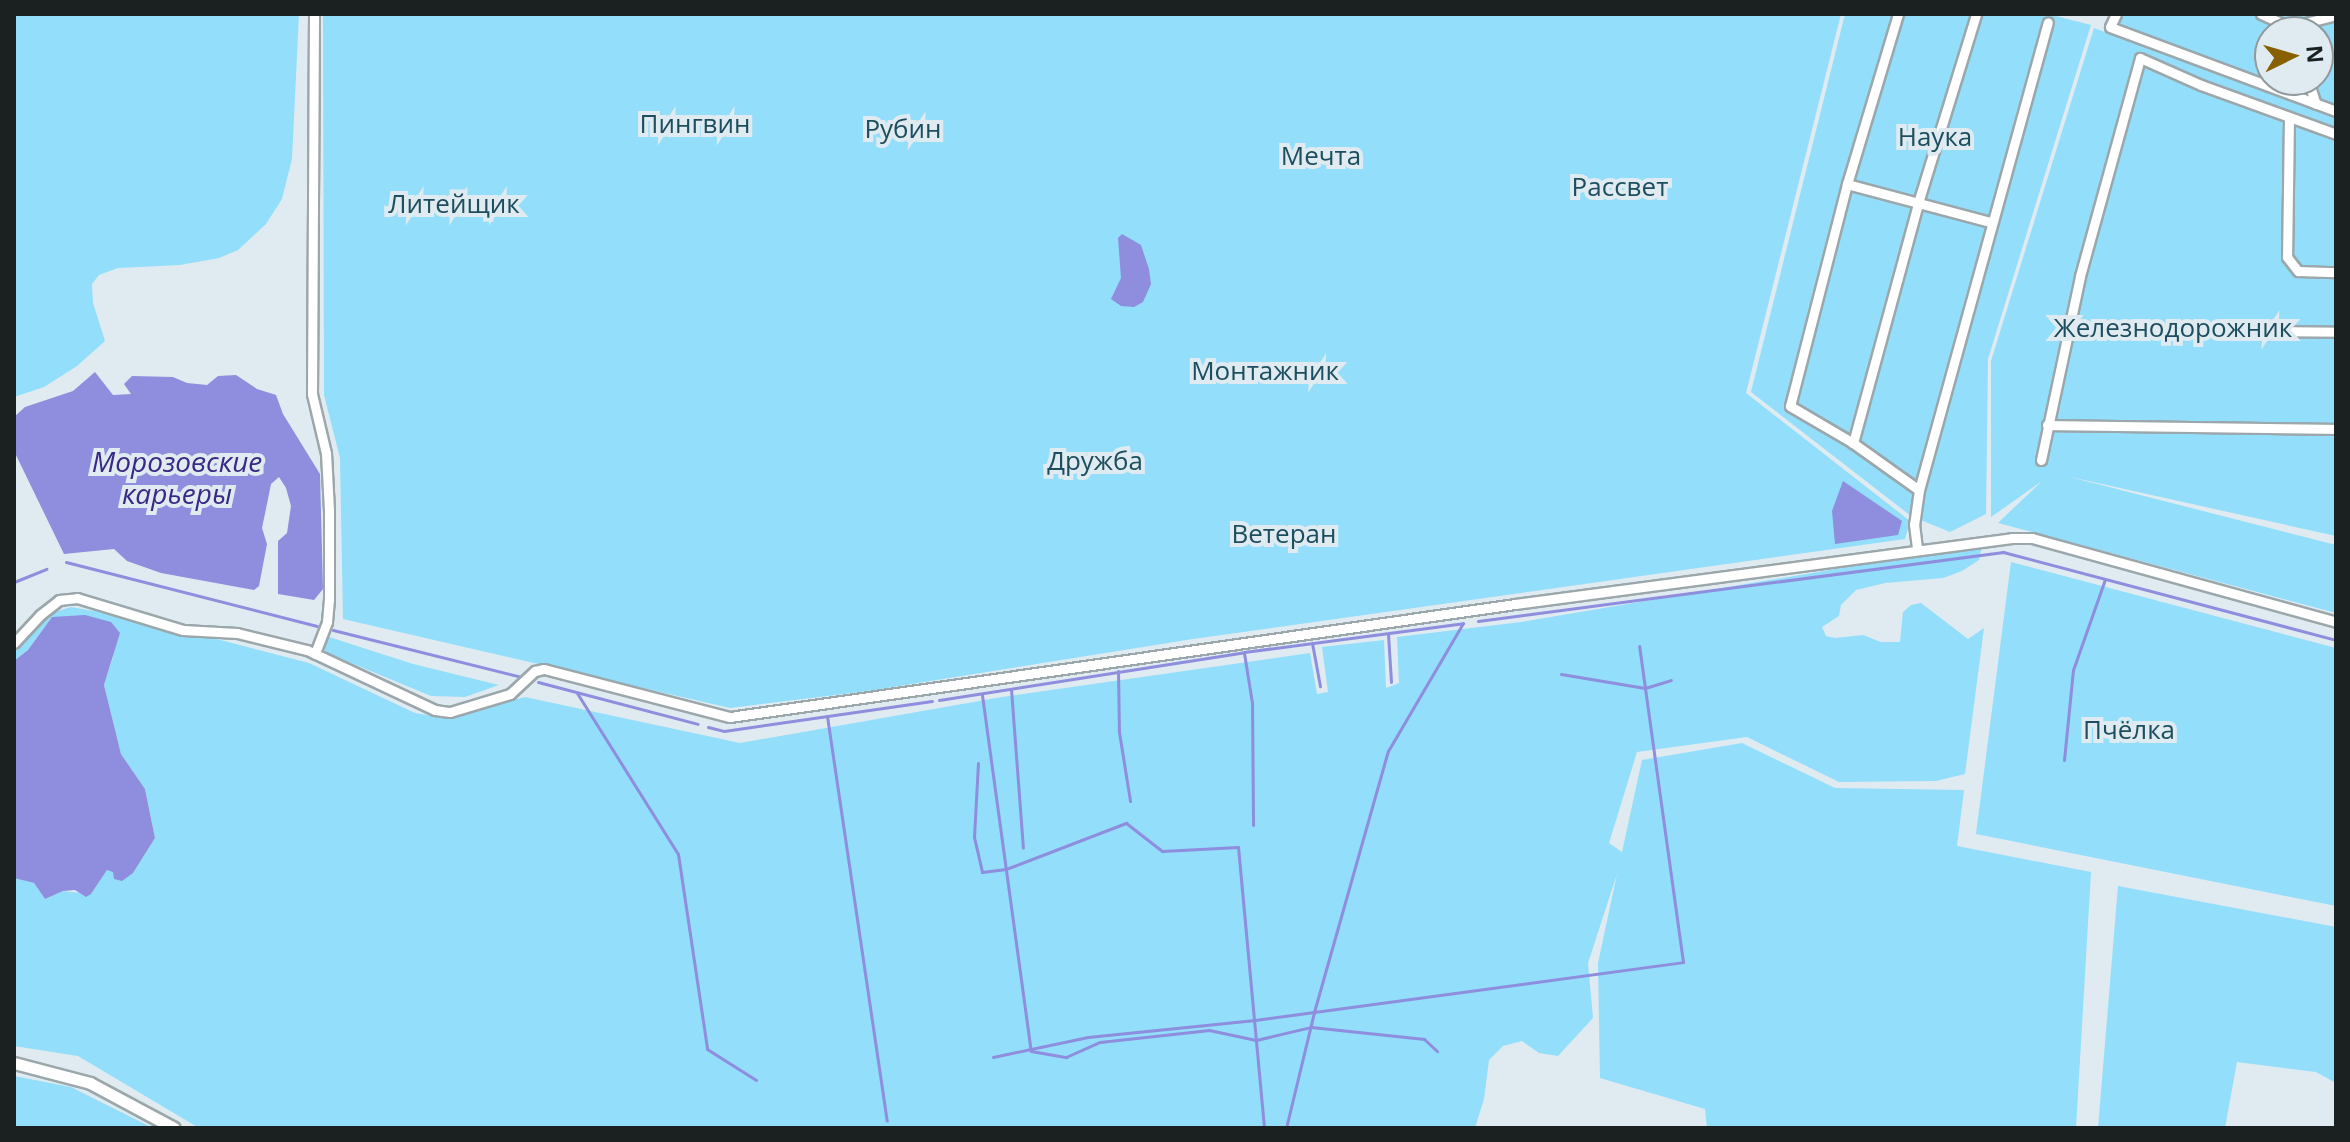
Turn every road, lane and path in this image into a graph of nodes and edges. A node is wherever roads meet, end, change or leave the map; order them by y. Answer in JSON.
{"nodes":[{"id":1,"x":314,"y":14,"type":"edge"},
{"id":2,"x":1898,"y":14,"type":"edge"},
{"id":3,"x":1976,"y":14,"type":"edge"},
{"id":4,"x":2116,"y":14,"type":"edge"},
{"id":5,"x":2048,"y":22,"type":"dead end"},
{"id":6,"x":2313,"y":96,"type":"edge"},
{"id":7,"x":2316,"y":104,"type":"junction"},
{"id":8,"x":2336,"y":111,"type":"edge"},
{"id":9,"x":2289,"y":118,"type":"junction"},
{"id":10,"x":2336,"y":134,"type":"edge"},
{"id":11,"x":1847,"y":184,"type":"junction"},
{"id":12,"x":1918,"y":203,"type":"junction"},
{"id":13,"x":1990,"y":222,"type":"junction"},
{"id":14,"x":2336,"y":272,"type":"edge"},
{"id":15,"x":2068,"y":329,"type":"junction"},
{"id":16,"x":2336,"y":332,"type":"edge"},
{"id":17,"x":2047,"y":425,"type":"junction"},
{"id":18,"x":2336,"y":429,"type":"edge"},
{"id":19,"x":1853,"y":443,"type":"junction"},
{"id":20,"x":2041,"y":460,"type":"dead end"},
{"id":21,"x":1919,"y":490,"type":"junction"},
{"id":22,"x":1917,"y":549,"type":"junction"},
{"id":23,"x":2336,"y":622,"type":"edge"},
{"id":24,"x":14,"y":643,"type":"edge"},
{"id":25,"x":315,"y":654,"type":"junction"},
{"id":26,"x":14,"y":1063,"type":"edge"},
{"id":27,"x":174,"y":1128,"type":"edge"}],
"edges":[{"from":1,"to":25,"type":"street"},
{"from":2,"to":11,"type":"street"},
{"from":3,"to":12,"type":"street"},
{"from":4,"to":7,"type":"street"},
{"from":5,"to":13,"type":"street"},
{"from":6,"to":7,"type":"street"},
{"from":7,"to":8,"type":"street"},
{"from":9,"to":10,"type":"street"},
{"from":9,"to":14,"type":"street"},
{"from":9,"to":15,"type":"street"},
{"from":11,"to":12,"type":"street"},
{"from":11,"to":19,"type":"street"},
{"from":12,"to":13,"type":"street"},
{"from":12,"to":19,"type":"street"},
{"from":13,"to":21,"type":"street"},
{"from":15,"to":16,"type":"street"},
{"from":15,"to":17,"type":"street"},
{"from":17,"to":18,"type":"street"},
{"from":17,"to":20,"type":"street"},
{"from":19,"to":21,"type":"street"},
{"from":21,"to":22,"type":"street"},
{"from":22,"to":23,"type":"street"},
{"from":22,"to":25,"type":"street"},
{"from":24,"to":25,"type":"street"},
{"from":26,"to":27,"type":"street"}]}
